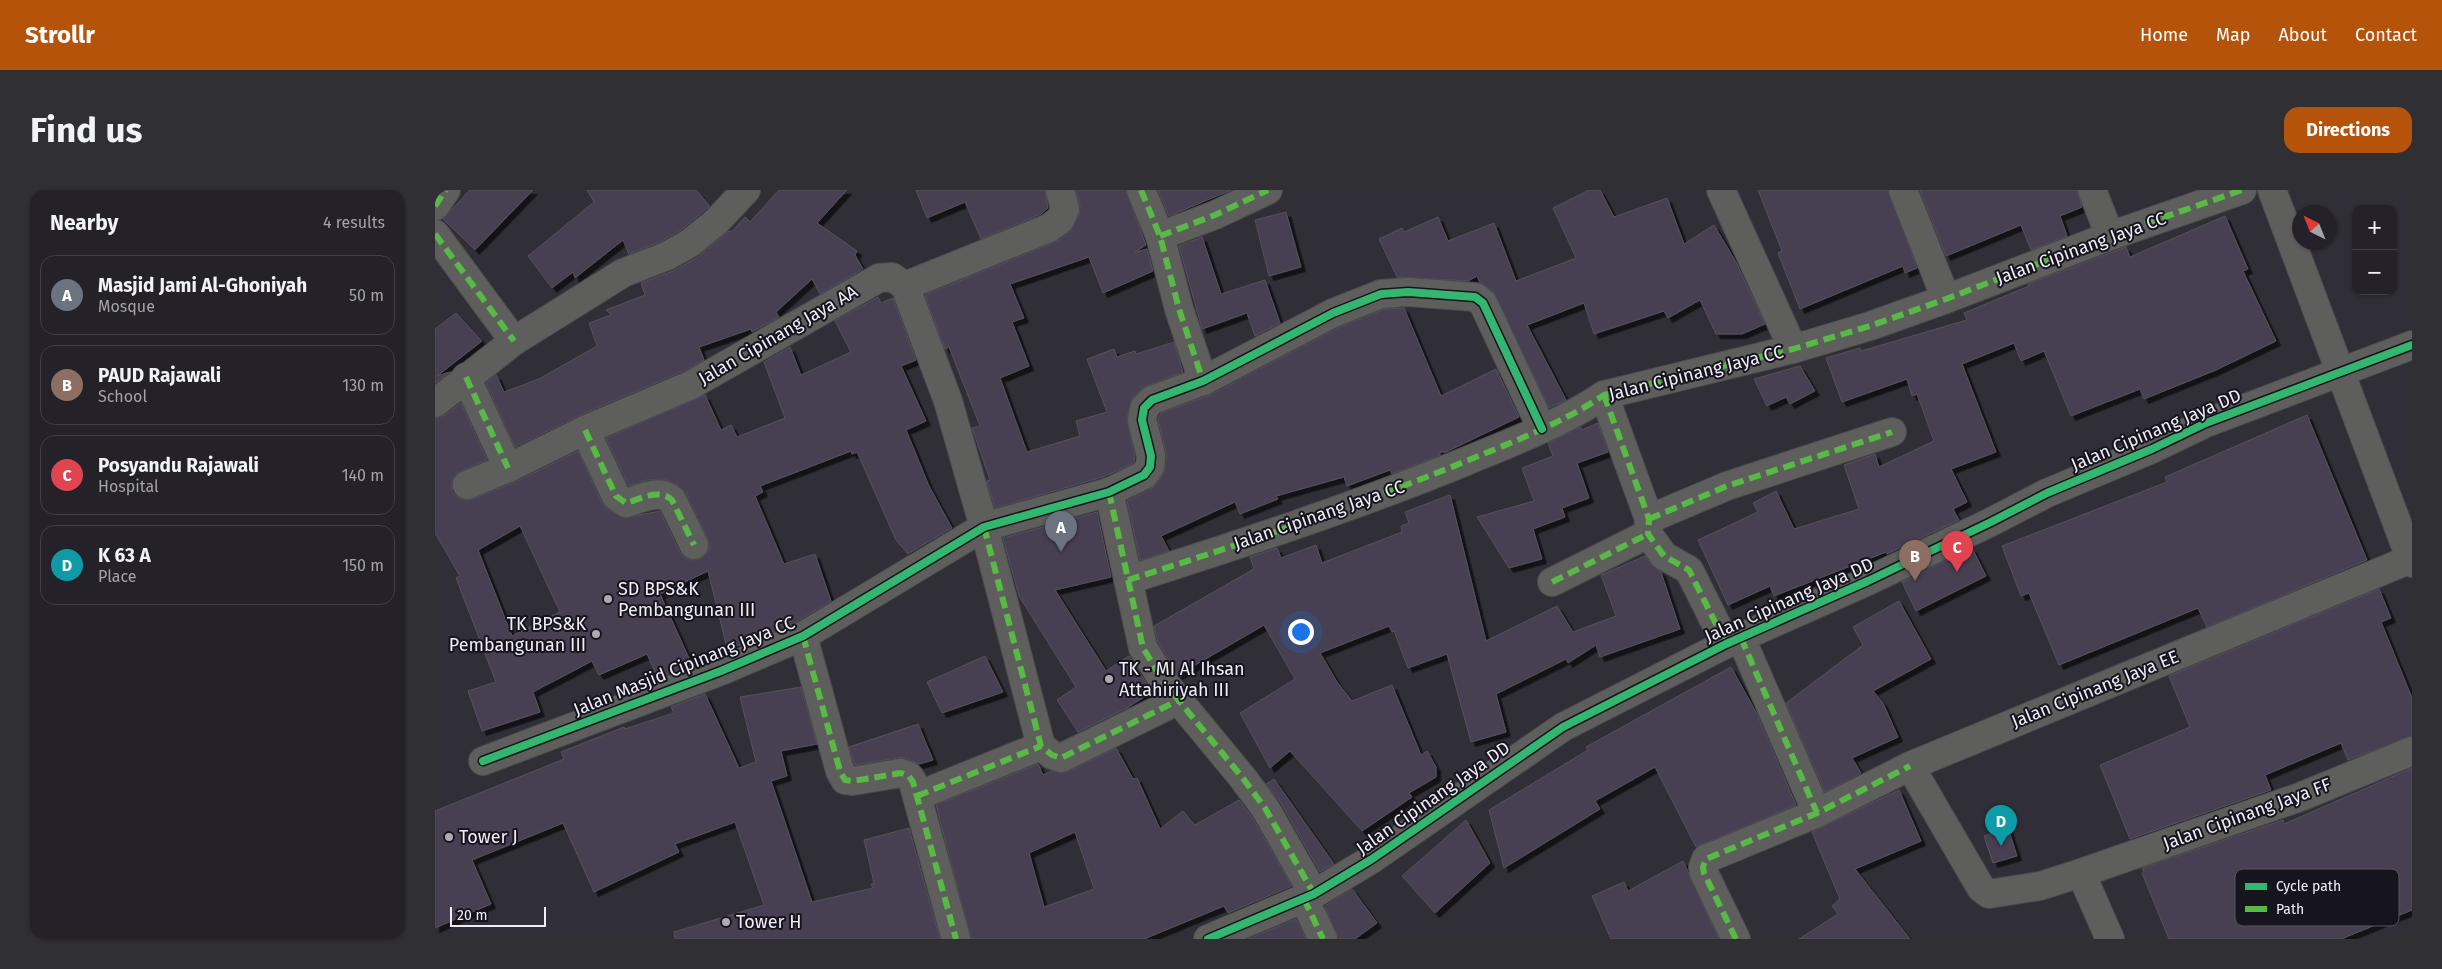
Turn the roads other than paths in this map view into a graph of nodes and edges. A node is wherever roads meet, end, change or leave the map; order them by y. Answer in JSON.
{"nodes":[{"id":1,"x":446,"y":190,"type":"edge"},
{"id":2,"x":746,"y":190,"type":"edge"},
{"id":3,"x":1060,"y":190,"type":"edge"},
{"id":4,"x":1141,"y":190,"type":"edge"},
{"id":5,"x":1268,"y":190,"type":"edge"},
{"id":6,"x":1721,"y":190,"type":"edge"},
{"id":7,"x":1903,"y":190,"type":"edge"},
{"id":8,"x":2092,"y":190,"type":"edge"},
{"id":9,"x":2242,"y":190,"type":"edge"},
{"id":10,"x":2272,"y":190,"type":"edge"},
{"id":11,"x":435,"y":206,"type":"edge"},
{"id":12,"x":435,"y":234,"type":"edge"},
{"id":13,"x":1160,"y":236,"type":"junction"},
{"id":14,"x":2110,"y":236,"type":"junction"},
{"id":15,"x":905,"y":286,"type":"junction"},
{"id":16,"x":1946,"y":299,"type":"junction"},
{"id":17,"x":514,"y":341,"type":"junction"},
{"id":18,"x":2412,"y":345,"type":"edge"},
{"id":19,"x":1793,"y":348,"type":"junction"},
{"id":20,"x":2340,"y":373,"type":"junction"},
{"id":21,"x":466,"y":377,"type":"junction"},
{"id":22,"x":1203,"y":381,"type":"junction"},
{"id":23,"x":1604,"y":395,"type":"junction"},
{"id":24,"x":435,"y":403,"type":"edge"},
{"id":25,"x":585,"y":430,"type":"junction"},
{"id":26,"x":1542,"y":430,"type":"junction"},
{"id":27,"x":1892,"y":432,"type":"dead end"},
{"id":28,"x":508,"y":468,"type":"junction"},
{"id":29,"x":467,"y":484,"type":"dead end"},
{"id":30,"x":1109,"y":492,"type":"junction"},
{"id":31,"x":1648,"y":526,"type":"junction"},
{"id":32,"x":984,"y":527,"type":"junction"},
{"id":33,"x":694,"y":544,"type":"dead end"},
{"id":34,"x":2411,"y":561,"type":"edge"},
{"id":35,"x":1129,"y":580,"type":"junction"},
{"id":36,"x":1552,"y":582,"type":"dead end"},
{"id":37,"x":803,"y":636,"type":"junction"},
{"id":38,"x":1734,"y":641,"type":"junction"},
{"id":39,"x":1179,"y":700,"type":"junction"},
{"id":40,"x":1041,"y":746,"type":"junction"},
{"id":41,"x":2412,"y":751,"type":"edge"},
{"id":42,"x":483,"y":761,"type":"dead end"},
{"id":43,"x":1910,"y":766,"type":"junction"},
{"id":44,"x":917,"y":796,"type":"junction"},
{"id":45,"x":1817,"y":813,"type":"junction"},
{"id":46,"x":2081,"y":873,"type":"junction"},
{"id":47,"x":1309,"y":896,"type":"junction"},
{"id":48,"x":956,"y":939,"type":"edge"},
{"id":49,"x":1207,"y":939,"type":"edge"},
{"id":50,"x":1323,"y":939,"type":"edge"},
{"id":51,"x":1736,"y":939,"type":"edge"},
{"id":52,"x":2110,"y":939,"type":"edge"}],
"edges":[{"from":1,"to":11,"type":"street"},
{"from":2,"to":17,"type":"street"},
{"from":3,"to":15,"type":"street"},
{"from":4,"to":13,"type":"street"},
{"from":5,"to":13,"type":"street"},
{"from":6,"to":19,"type":"street"},
{"from":7,"to":16,"type":"street"},
{"from":8,"to":14,"type":"street"},
{"from":9,"to":14,"type":"street","name":"Jalan Cipinang Jaya CC"},
{"from":10,"to":20,"type":"street"},
{"from":12,"to":17,"type":"street"},
{"from":13,"to":22,"type":"street"},
{"from":14,"to":16,"type":"street","name":"Jalan Cipinang Jaya CC"},
{"from":15,"to":25,"type":"street","name":"Jalan Cipinang Jaya AA"},
{"from":15,"to":32,"type":"street"},
{"from":16,"to":19,"type":"street","name":"Jalan Cipinang Jaya CC"},
{"from":17,"to":21,"type":"street"},
{"from":18,"to":20,"type":"street","name":"Jalan Cipinang Jaya DD"},
{"from":19,"to":23,"type":"street","name":"Jalan Cipinang Jaya CC"},
{"from":20,"to":34,"type":"street"},
{"from":20,"to":38,"type":"street","name":"Jalan Cipinang Jaya DD"},
{"from":21,"to":24,"type":"street"},
{"from":21,"to":28,"type":"street"},
{"from":22,"to":26,"type":"street"},
{"from":22,"to":30,"type":"street","name":"Jalan Masjid Cipinang Jaya CC"},
{"from":23,"to":26,"type":"street","name":"Jalan Cipinang Jaya CC"},
{"from":23,"to":31,"type":"street"},
{"from":25,"to":28,"type":"street","name":"Jalan Cipinang Jaya AA"},
{"from":25,"to":33,"type":"street"},
{"from":26,"to":35,"type":"street","name":"Jalan Cipinang Jaya CC"},
{"from":27,"to":31,"type":"street"},
{"from":28,"to":29,"type":"street","name":"Jalan Cipinang Jaya AA"},
{"from":30,"to":32,"type":"street","name":"Jalan Masjid Cipinang Jaya CC"},
{"from":30,"to":35,"type":"street"},
{"from":31,"to":36,"type":"street"},
{"from":31,"to":38,"type":"street"},
{"from":32,"to":37,"type":"street","name":"Jalan Masjid Cipinang Jaya CC"},
{"from":32,"to":40,"type":"street"},
{"from":34,"to":43,"type":"street","name":"Jalan Cipinang Jaya EE"},
{"from":35,"to":39,"type":"street"},
{"from":37,"to":42,"type":"street","name":"Jalan Masjid Cipinang Jaya CC"},
{"from":37,"to":44,"type":"street"},
{"from":38,"to":45,"type":"street"},
{"from":38,"to":47,"type":"street","name":"Jalan Cipinang Jaya DD"},
{"from":39,"to":40,"type":"street"},
{"from":39,"to":47,"type":"street"},
{"from":40,"to":44,"type":"street"},
{"from":41,"to":46,"type":"street","name":"Jalan Cipinang Jaya FF"},
{"from":43,"to":45,"type":"street","name":"Jalan Cipinang Jaya EE"},
{"from":43,"to":46,"type":"street","name":"Jalan Cipinang Jaya FF"},
{"from":44,"to":48,"type":"street"},
{"from":45,"to":51,"type":"street","name":"Jalan Cipinang Jaya EE"},
{"from":46,"to":52,"type":"street"},
{"from":47,"to":49,"type":"street","name":"Jalan Cipinang Jaya DD"},
{"from":47,"to":50,"type":"street"}]}
